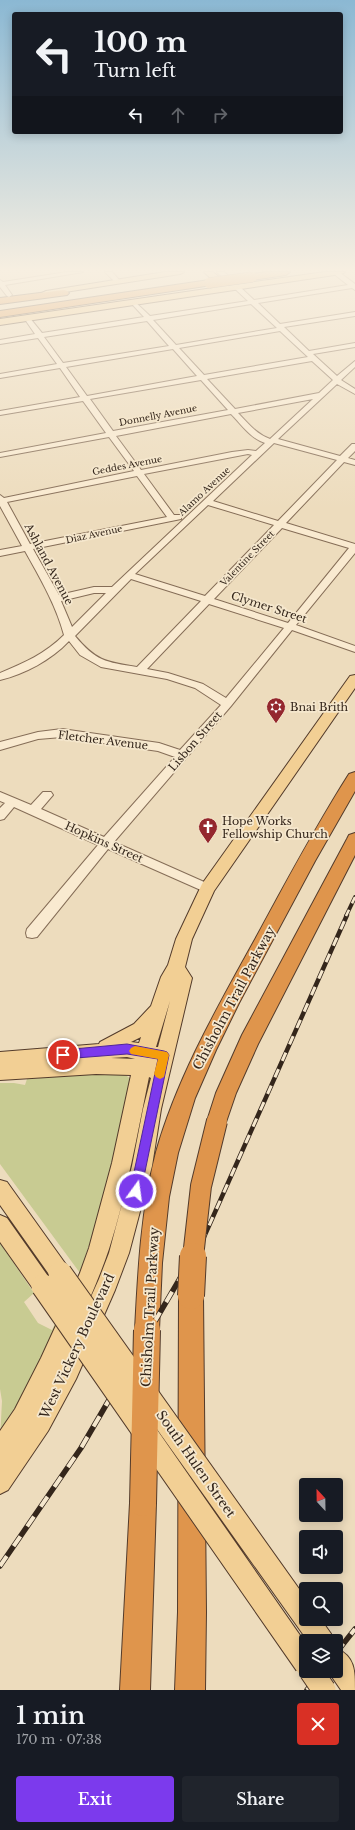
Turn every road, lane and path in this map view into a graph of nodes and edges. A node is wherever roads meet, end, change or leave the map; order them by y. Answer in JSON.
{"nodes":[{"id":1,"x":50,"y":351,"type":"edge"},
{"id":2,"x":151,"y":351,"type":"edge"},
{"id":3,"x":178,"y":351,"type":"edge"},
{"id":4,"x":306,"y":351,"type":"edge"},
{"id":5,"x":329,"y":351,"type":"edge"},
{"id":6,"x":311,"y":355,"type":"junction"},
{"id":7,"x":355,"y":363,"type":"edge"},
{"id":8,"x":61,"y":366,"type":"junction"},
{"id":9,"x":330,"y":373,"type":"junction"},
{"id":10,"x":344,"y":373,"type":"junction"},
{"id":11,"x":0,"y":376,"type":"edge"},
{"id":12,"x":202,"y":377,"type":"junction"},
{"id":13,"x":337,"y":380,"type":"junction"},
{"id":14,"x":330,"y":386,"type":"junction"},
{"id":15,"x":346,"y":387,"type":"junction"},
{"id":16,"x":355,"y":392,"type":"edge"},
{"id":17,"x":320,"y":395,"type":"junction"},
{"id":18,"x":85,"y":398,"type":"junction"},
{"id":19,"x":233,"y":411,"type":"junction"},
{"id":20,"x":0,"y":413,"type":"edge"},
{"id":21,"x":110,"y":434,"type":"junction"},
{"id":22,"x":272,"y":441,"type":"junction"},
{"id":23,"x":355,"y":446,"type":"edge"},
{"id":24,"x":257,"y":454,"type":"junction"},
{"id":25,"x":0,"y":455,"type":"edge"},
{"id":26,"x":342,"y":459,"type":"junction"},
{"id":27,"x":355,"y":463,"type":"edge"},
{"id":28,"x":138,"y":474,"type":"junction"},
{"id":29,"x":0,"y":500,"type":"edge"},
{"id":30,"x":207,"y":502,"type":"junction"},
{"id":31,"x":172,"y":518,"type":"junction"},
{"id":32,"x":188,"y":519,"type":"junction"},
{"id":33,"x":280,"y":524,"type":"junction"},
{"id":34,"x":355,"y":547,"type":"edge"},
{"id":35,"x":26,"y":548,"type":"junction"},
{"id":36,"x":0,"y":553,"type":"edge"},
{"id":37,"x":129,"y":575,"type":"junction"},
{"id":38,"x":115,"y":590,"type":"junction"},
{"id":39,"x":56,"y":599,"type":"junction"},
{"id":40,"x":207,"y":600,"type":"junction"},
{"id":41,"x":289,"y":626,"type":"junction"},
{"id":42,"x":69,"y":636,"type":"junction"},
{"id":43,"x":355,"y":649,"type":"edge"},
{"id":44,"x":139,"y":671,"type":"junction"},
{"id":45,"x":0,"y":677,"type":"edge"},
{"id":46,"x":355,"y":679,"type":"edge"},
{"id":47,"x":227,"y":704,"type":"junction"},
{"id":48,"x":0,"y":746,"type":"edge"},
{"id":49,"x":182,"y":755,"type":"junction"},
{"id":50,"x":353,"y":781,"type":"edge"},
{"id":51,"x":48,"y":795,"type":"dead end"},
{"id":52,"x":0,"y":796,"type":"edge"},
{"id":53,"x":13,"y":802,"type":"junction"},
{"id":54,"x":33,"y":810,"type":"junction"},
{"id":55,"x":0,"y":816,"type":"edge"},
{"id":56,"x":106,"y":843,"type":"junction"},
{"id":57,"x":351,"y":847,"type":"edge"},
{"id":58,"x":207,"y":888,"type":"junction"},
{"id":59,"x":32,"y":933,"type":"dead end"},
{"id":60,"x":176,"y":968,"type":"junction"},
{"id":61,"x":159,"y":1008,"type":"junction"},
{"id":62,"x":95,"y":1052,"type":"junction"},
{"id":63,"x":0,"y":1060,"type":"edge"},
{"id":64,"x":153,"y":1062,"type":"junction"},
{"id":65,"x":0,"y":1072,"type":"edge"},
{"id":66,"x":0,"y":1189,"type":"edge"},
{"id":67,"x":0,"y":1224,"type":"edge"},
{"id":68,"x":52,"y":1280,"type":"junction"},
{"id":69,"x":0,"y":1451,"type":"edge"},
{"id":70,"x":0,"y":1482,"type":"edge"},
{"id":71,"x":317,"y":1634,"type":"edge"},
{"id":72,"x":299,"y":1653,"type":"edge"},
{"id":73,"x":343,"y":1671,"type":"edge"},
{"id":74,"x":316,"y":1678,"type":"edge"},
{"id":75,"x":355,"y":1688,"type":"edge"},
{"id":76,"x":135,"y":1690,"type":"edge"},
{"id":77,"x":190,"y":1690,"type":"edge"},
{"id":78,"x":324,"y":1690,"type":"edge"}],
"edges":[{"from":1,"to":8,"type":"street"},
{"from":2,"to":8,"type":"street"},
{"from":3,"to":12,"type":"street"},
{"from":4,"to":6,"type":"street"},
{"from":5,"to":6,"type":"street"},
{"from":6,"to":9,"type":"street"},
{"from":6,"to":12,"type":"street"},
{"from":7,"to":10,"type":"street","name":"Alamo Avenue"},
{"from":8,"to":11,"type":"street"},
{"from":8,"to":18,"type":"street"},
{"from":9,"to":10,"type":"street"},
{"from":9,"to":13,"type":"street"},
{"from":10,"to":13,"type":"street","name":"Alamo Avenue"},
{"from":12,"to":18,"type":"street"},
{"from":12,"to":19,"type":"street"},
{"from":13,"to":14,"type":"street","name":"Alamo Avenue"},
{"from":13,"to":15,"type":"street"},
{"from":14,"to":15,"type":"street"},
{"from":14,"to":17,"type":"street","name":"Alamo Avenue"},
{"from":15,"to":16,"type":"street"},
{"from":17,"to":19,"type":"street","name":"Donnelly Avenue"},
{"from":17,"to":22,"type":"street","name":"Alamo Avenue"},
{"from":18,"to":20,"type":"street"},
{"from":18,"to":21,"type":"street"},
{"from":19,"to":21,"type":"street","name":"Donnelly Avenue"},
{"from":19,"to":22,"type":"street"},
{"from":21,"to":25,"type":"street","name":"Donnelly Avenue"},
{"from":21,"to":28,"type":"street"},
{"from":22,"to":24,"type":"street","name":"Alamo Avenue"},
{"from":22,"to":26,"type":"street"},
{"from":23,"to":26,"type":"street","name":"Valentine Street"},
{"from":24,"to":28,"type":"street","name":"Geddes Avenue"},
{"from":24,"to":30,"type":"street","name":"Alamo Avenue"},
{"from":26,"to":27,"type":"street"},
{"from":26,"to":33,"type":"street","name":"Valentine Street"},
{"from":28,"to":29,"type":"street","name":"Geddes Avenue"},
{"from":28,"to":31,"type":"street"},
{"from":29,"to":35,"type":"street","name":"Ashland Avenue"},
{"from":30,"to":32,"type":"street","name":"Alamo Avenue"},
{"from":30,"to":33,"type":"street"},
{"from":31,"to":32,"type":"street","name":"Diaz Avenue"},
{"from":31,"to":35,"type":"street","name":"Diaz Avenue"},
{"from":32,"to":37,"type":"street","name":"Alamo Avenue"},
{"from":33,"to":34,"type":"street"},
{"from":33,"to":40,"type":"street","name":"Valentine Street"},
{"from":34,"to":41,"type":"street","name":"Lisbon Street"},
{"from":35,"to":36,"type":"street","name":"Diaz Avenue"},
{"from":35,"to":39,"type":"street","name":"Ashland Avenue"},
{"from":37,"to":38,"type":"street","name":"Alamo Avenue"},
{"from":37,"to":40,"type":"street","name":"Clymer Street"},
{"from":38,"to":39,"type":"street"},
{"from":38,"to":42,"type":"street","name":"Alamo Avenue"},
{"from":39,"to":42,"type":"street","name":"Ashland Avenue"},
{"from":40,"to":41,"type":"street","name":"Clymer Street"},
{"from":40,"to":44,"type":"street","name":"Valentine Street"},
{"from":41,"to":43,"type":"street","name":"Clymer Street"},
{"from":41,"to":47,"type":"street","name":"Lisbon Street"},
{"from":42,"to":44,"type":"street","name":"Ashland Avenue"},
{"from":42,"to":45,"type":"street","name":"Alamo Avenue"},
{"from":44,"to":47,"type":"street","name":"Ashland Avenue"},
{"from":46,"to":58,"type":"main road","name":"West Vickery Boulevard"},
{"from":47,"to":49,"type":"street","name":"Lisbon Street"},
{"from":48,"to":49,"type":"street","name":"Fletcher Avenue"},
{"from":49,"to":56,"type":"street","name":"Lisbon Street"},
{"from":50,"to":76,"type":"highway","name":"Chisholm Trail Parkway","bridge":true},
{"from":51,"to":54,"type":"street"},
{"from":52,"to":53,"type":"street","name":"Hopkins Street"},
{"from":53,"to":54,"type":"street","name":"Hopkins Street"},
{"from":53,"to":55,"type":"street"},
{"from":54,"to":56,"type":"street","name":"Hopkins Street"},
{"from":56,"to":58,"type":"street","name":"Hopkins Street"},
{"from":56,"to":59,"type":"street","name":"Lisbon Street"},
{"from":57,"to":77,"type":"highway","bridge":true},
{"from":58,"to":60,"type":"main road","name":"West Vickery Boulevard"},
{"from":60,"to":61,"type":"main road","name":"West Vickery Boulevard"},
{"from":60,"to":64,"type":"main road","name":"West Vickery Boulevard"},
{"from":61,"to":62,"type":"main road"},
{"from":61,"to":64,"type":"main road","name":"West Vickery Boulevard"},
{"from":62,"to":63,"type":"main road"},
{"from":62,"to":64,"type":"main road"},
{"from":64,"to":65,"type":"main road"},
{"from":64,"to":69,"type":"main road","name":"West Vickery Boulevard"},
{"from":64,"to":70,"type":"main road","name":"West Vickery Boulevard"},
{"from":66,"to":68,"type":"main road","name":"South Hulen Street"},
{"from":67,"to":68,"type":"main road","name":"South Hulen Street"},
{"from":68,"to":71,"type":"main road","name":"South Hulen Street","bridge":true},
{"from":68,"to":72,"type":"main road","name":"South Hulen Street","bridge":true},
{"from":73,"to":75,"type":"main road"},
{"from":74,"to":78,"type":"main road","bridge":true}]}
